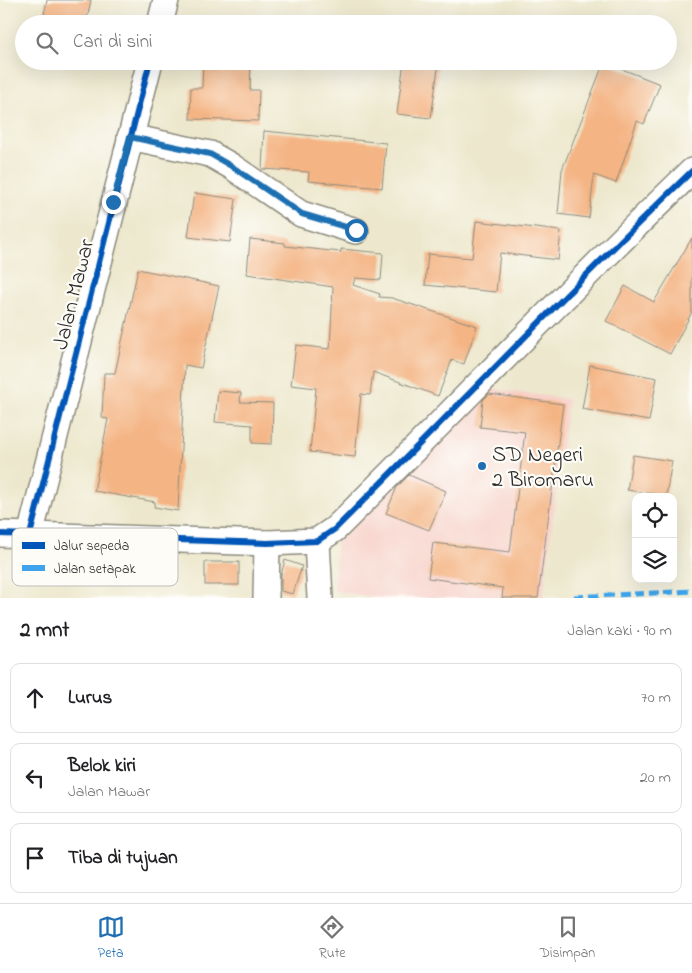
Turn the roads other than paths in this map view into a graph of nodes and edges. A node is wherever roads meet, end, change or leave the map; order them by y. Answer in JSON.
{"nodes":[{"id":1,"x":166,"y":0,"type":"edge"},
{"id":2,"x":162,"y":15,"type":"edge"},
{"id":3,"x":148,"y":70,"type":"edge"},
{"id":4,"x":130,"y":137,"type":"junction"},
{"id":5,"x":692,"y":172,"type":"edge"},
{"id":6,"x":356,"y":230,"type":"dead end"},
{"id":7,"x":32,"y":528,"type":"edge"},
{"id":8,"x":178,"y":540,"type":"edge"},
{"id":9,"x":317,"y":541,"type":"junction"},
{"id":10,"x":267,"y":543,"type":"junction"},
{"id":11,"x":266,"y":598,"type":"edge"},
{"id":12,"x":320,"y":598,"type":"edge"}],
"edges":[{"from":1,"to":2,"type":"street"},
{"from":3,"to":4,"type":"street","name":"Jalan Mawar"},
{"from":4,"to":6,"type":"street"},
{"from":4,"to":7,"type":"street","name":"Jalan Mawar"},
{"from":5,"to":9,"type":"street"},
{"from":8,"to":10,"type":"street"},
{"from":9,"to":10,"type":"street"},
{"from":9,"to":12,"type":"street"},
{"from":10,"to":11,"type":"street"}]}
